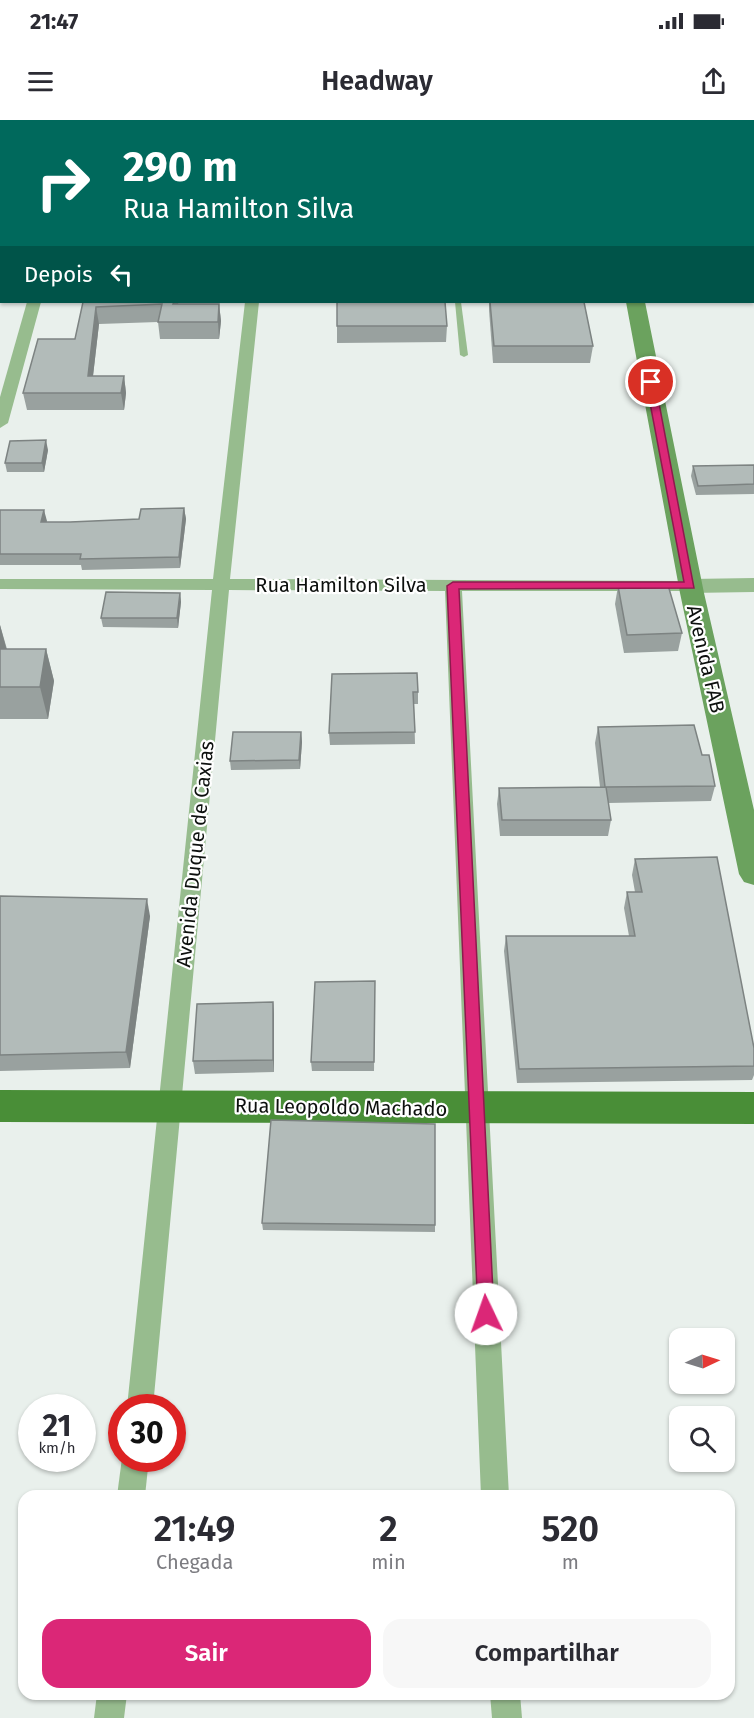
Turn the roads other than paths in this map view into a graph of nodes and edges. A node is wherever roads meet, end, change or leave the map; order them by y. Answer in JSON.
{"nodes":[{"id":1,"x":34,"y":303,"type":"edge"},
{"id":2,"x":252,"y":303,"type":"edge"},
{"id":3,"x":458,"y":303,"type":"edge"},
{"id":4,"x":634,"y":303,"type":"edge"},
{"id":5,"x":464,"y":355,"type":"dead end"},
{"id":6,"x":0,"y":423,"type":"edge"},
{"id":7,"x":0,"y":584,"type":"edge"},
{"id":8,"x":221,"y":584,"type":"junction"},
{"id":9,"x":754,"y":585,"type":"edge"},
{"id":10,"x":453,"y":586,"type":"junction"},
{"id":11,"x":690,"y":586,"type":"junction"},
{"id":12,"x":754,"y":874,"type":"edge"},
{"id":13,"x":170,"y":1105,"type":"junction"},
{"id":14,"x":0,"y":1106,"type":"edge"},
{"id":15,"x":754,"y":1108,"type":"edge"},
{"id":16,"x":476,"y":1109,"type":"junction"},
{"id":17,"x":141,"y":1394,"type":"edge"},
{"id":18,"x":134,"y":1472,"type":"edge"},
{"id":19,"x":132,"y":1490,"type":"edge"},
{"id":20,"x":495,"y":1490,"type":"edge"},
{"id":21,"x":111,"y":1700,"type":"edge"},
{"id":22,"x":506,"y":1700,"type":"edge"},
{"id":23,"x":109,"y":1718,"type":"edge"},
{"id":24,"x":507,"y":1718,"type":"edge"}],
"edges":[{"from":1,"to":6,"type":"street"},
{"from":2,"to":8,"type":"street","name":"Avenida Duque de Caxias"},
{"from":3,"to":5,"type":"lane"},
{"from":4,"to":11,"type":"main road","name":"Avenida FAB"},
{"from":7,"to":8,"type":"street","name":"Rua Hamilton Silva"},
{"from":8,"to":10,"type":"street","name":"Rua Hamilton Silva"},
{"from":8,"to":13,"type":"street","name":"Avenida Duque de Caxias"},
{"from":9,"to":11,"type":"street","name":"Rua Hamilton Silva"},
{"from":10,"to":11,"type":"street","name":"Rua Hamilton Silva"},
{"from":10,"to":16,"type":"street"},
{"from":11,"to":12,"type":"main road","name":"Avenida FAB"},
{"from":13,"to":14,"type":"main road","name":"Rua Leopoldo Machado"},
{"from":13,"to":16,"type":"main road","name":"Rua Leopoldo Machado"},
{"from":13,"to":17,"type":"street","name":"Avenida Duque de Caxias"},
{"from":15,"to":16,"type":"main road","name":"Rua Leopoldo Machado"},
{"from":16,"to":20,"type":"street"},
{"from":18,"to":19,"type":"street"},
{"from":21,"to":23,"type":"street"},
{"from":22,"to":24,"type":"street"}]}
